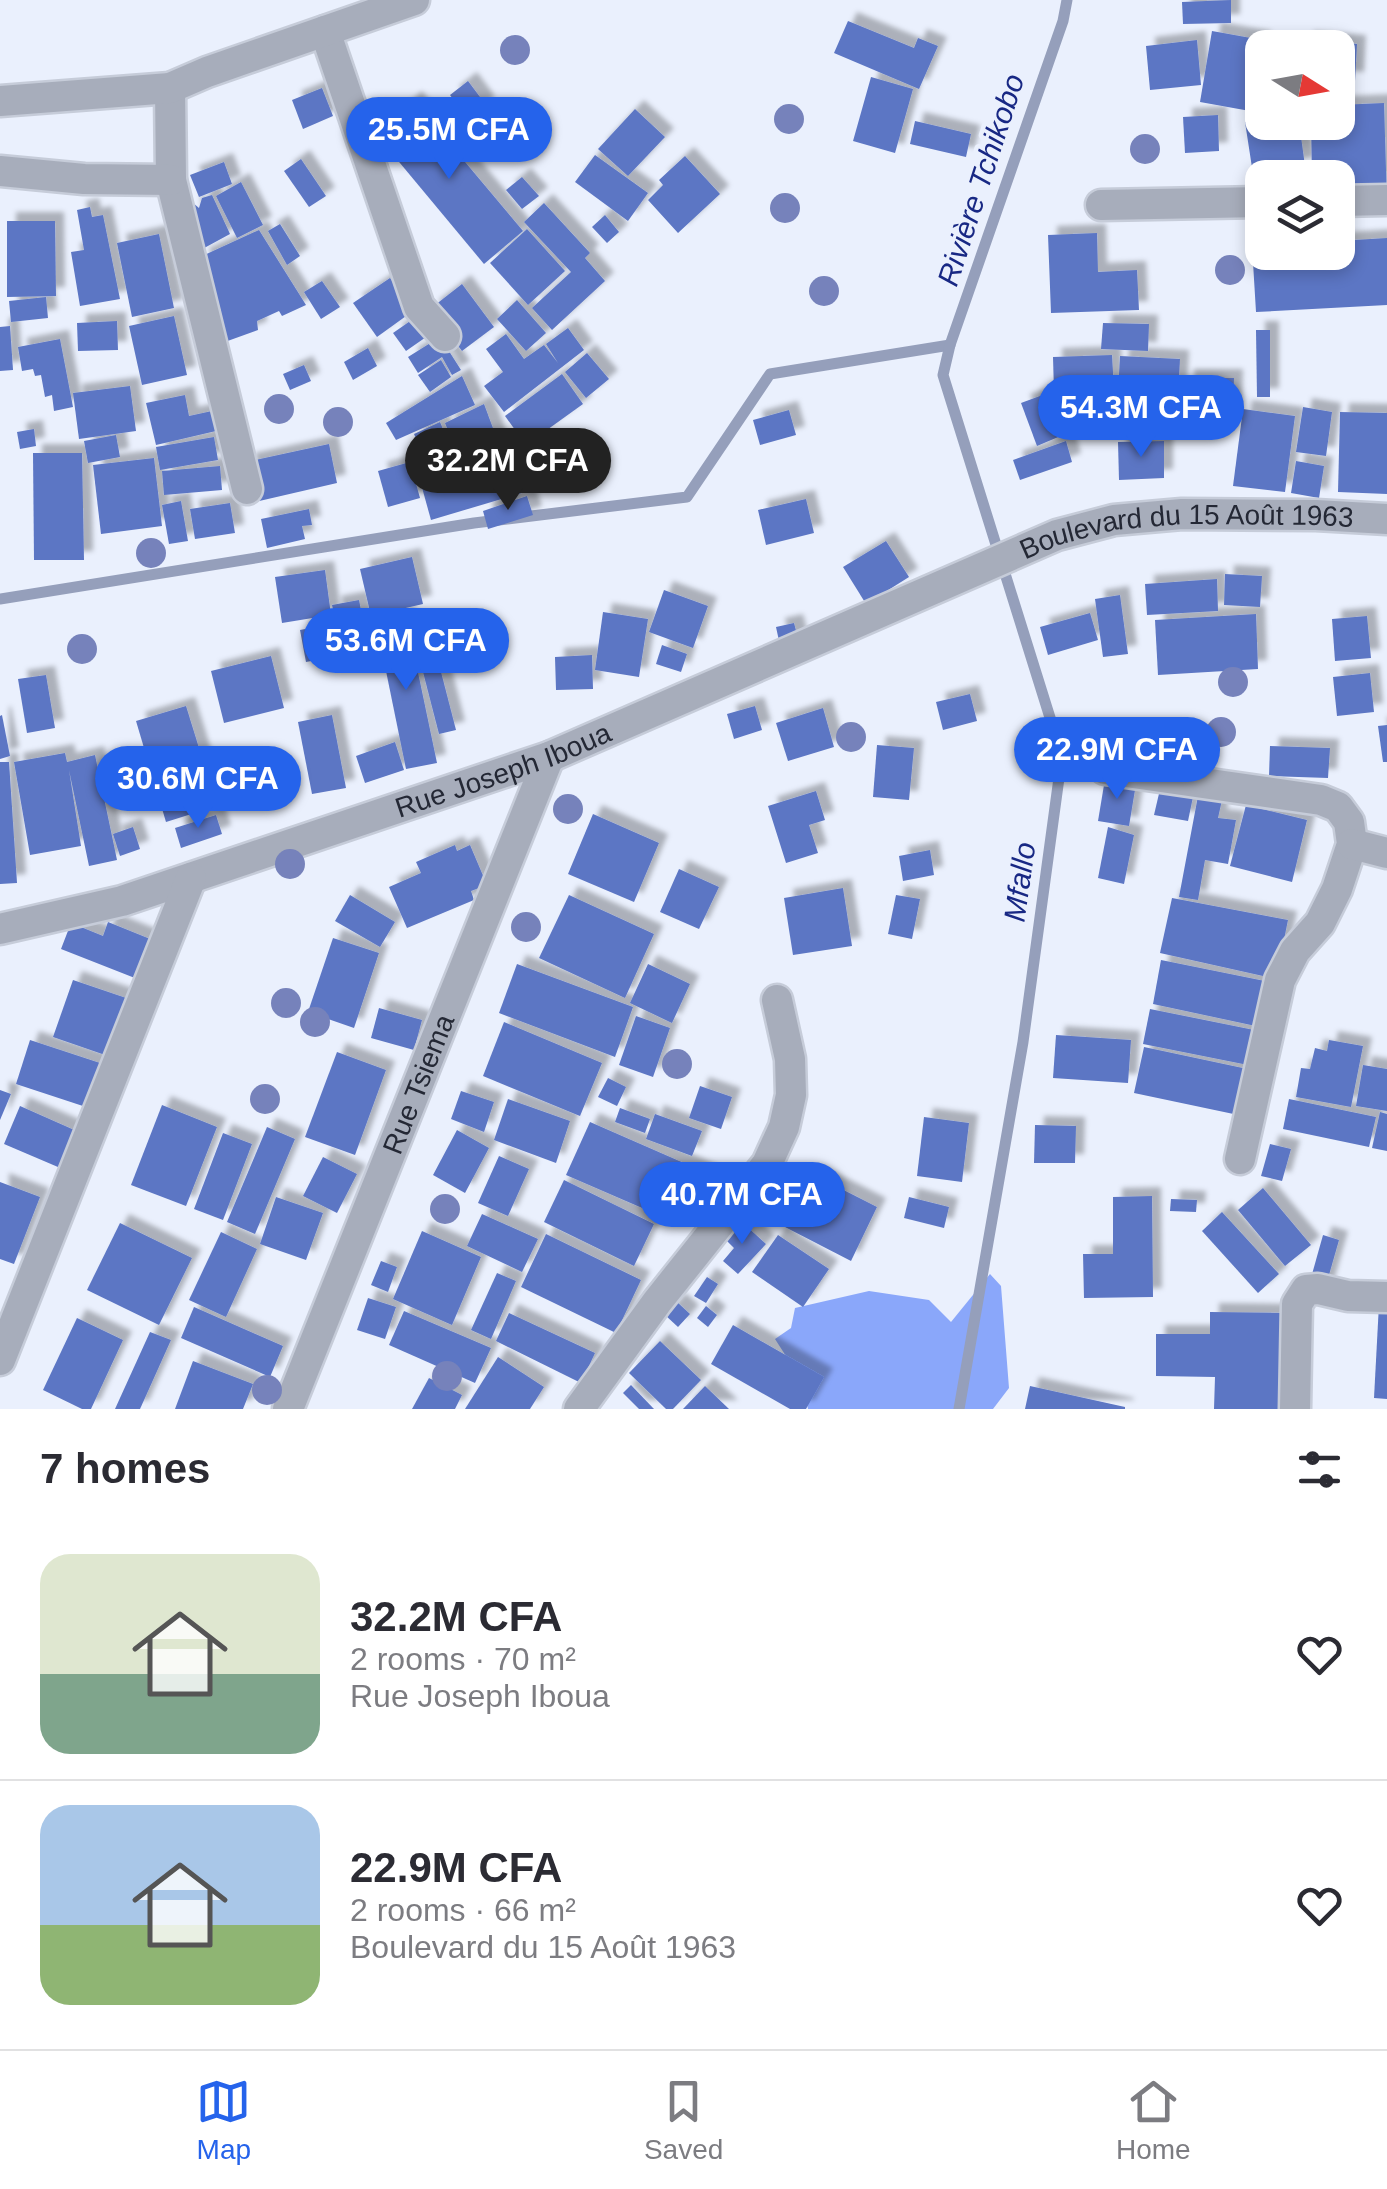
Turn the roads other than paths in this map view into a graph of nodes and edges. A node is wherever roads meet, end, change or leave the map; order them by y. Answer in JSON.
{"nodes":[{"id":1,"x":414,"y":0,"type":"edge"},
{"id":2,"x":326,"y":32,"type":"junction"},
{"id":3,"x":170,"y":88,"type":"junction"},
{"id":4,"x":0,"y":100,"type":"edge"},
{"id":5,"x":0,"y":171,"type":"edge"},
{"id":6,"x":171,"y":180,"type":"junction"},
{"id":7,"x":1387,"y":200,"type":"edge"},
{"id":8,"x":1355,"y":201,"type":"edge"},
{"id":9,"x":1245,"y":202,"type":"edge"},
{"id":10,"x":1101,"y":205,"type":"dead end"},
{"id":11,"x":445,"y":336,"type":"dead end"},
{"id":12,"x":247,"y":489,"type":"dead end"},
{"id":13,"x":1387,"y":519,"type":"edge"},
{"id":14,"x":989,"y":563,"type":"joint"},
{"id":15,"x":549,"y":757,"type":"junction"},
{"id":16,"x":1105,"y":769,"type":"dead end"},
{"id":17,"x":1352,"y":844,"type":"junction"},
{"id":18,"x":1387,"y":852,"type":"edge"},
{"id":19,"x":192,"y":878,"type":"junction"},
{"id":20,"x":0,"y":929,"type":"edge"},
{"id":21,"x":776,"y":1000,"type":"dead end"},
{"id":22,"x":1240,"y":1159,"type":"dead end"},
{"id":23,"x":1387,"y":1298,"type":"edge"},
{"id":24,"x":0,"y":1360,"type":"edge"},
{"id":25,"x":288,"y":1409,"type":"edge"},
{"id":26,"x":579,"y":1409,"type":"edge"},
{"id":27,"x":1295,"y":1409,"type":"edge"}],
"edges":[{"from":1,"to":2,"type":"street"},
{"from":2,"to":3,"type":"street"},
{"from":2,"to":11,"type":"street"},
{"from":3,"to":4,"type":"street"},
{"from":3,"to":6,"type":"street"},
{"from":5,"to":6,"type":"street"},
{"from":6,"to":12,"type":"street"},
{"from":7,"to":8,"type":"street"},
{"from":9,"to":10,"type":"street"},
{"from":13,"to":14,"type":"street","name":"Boulevard du 15 Août 1963"},
{"from":14,"to":15,"type":"street","name":"Rue Joseph Iboua"},
{"from":15,"to":19,"type":"street","name":"Rue Joseph Iboua"},
{"from":15,"to":25,"type":"street","name":"Rue Tsiema"},
{"from":16,"to":17,"type":"street"},
{"from":17,"to":18,"type":"street"},
{"from":17,"to":22,"type":"street"},
{"from":19,"to":20,"type":"street","name":"Rue Joseph Iboua"},
{"from":19,"to":24,"type":"street"},
{"from":21,"to":26,"type":"street"},
{"from":23,"to":27,"type":"street"}]}
